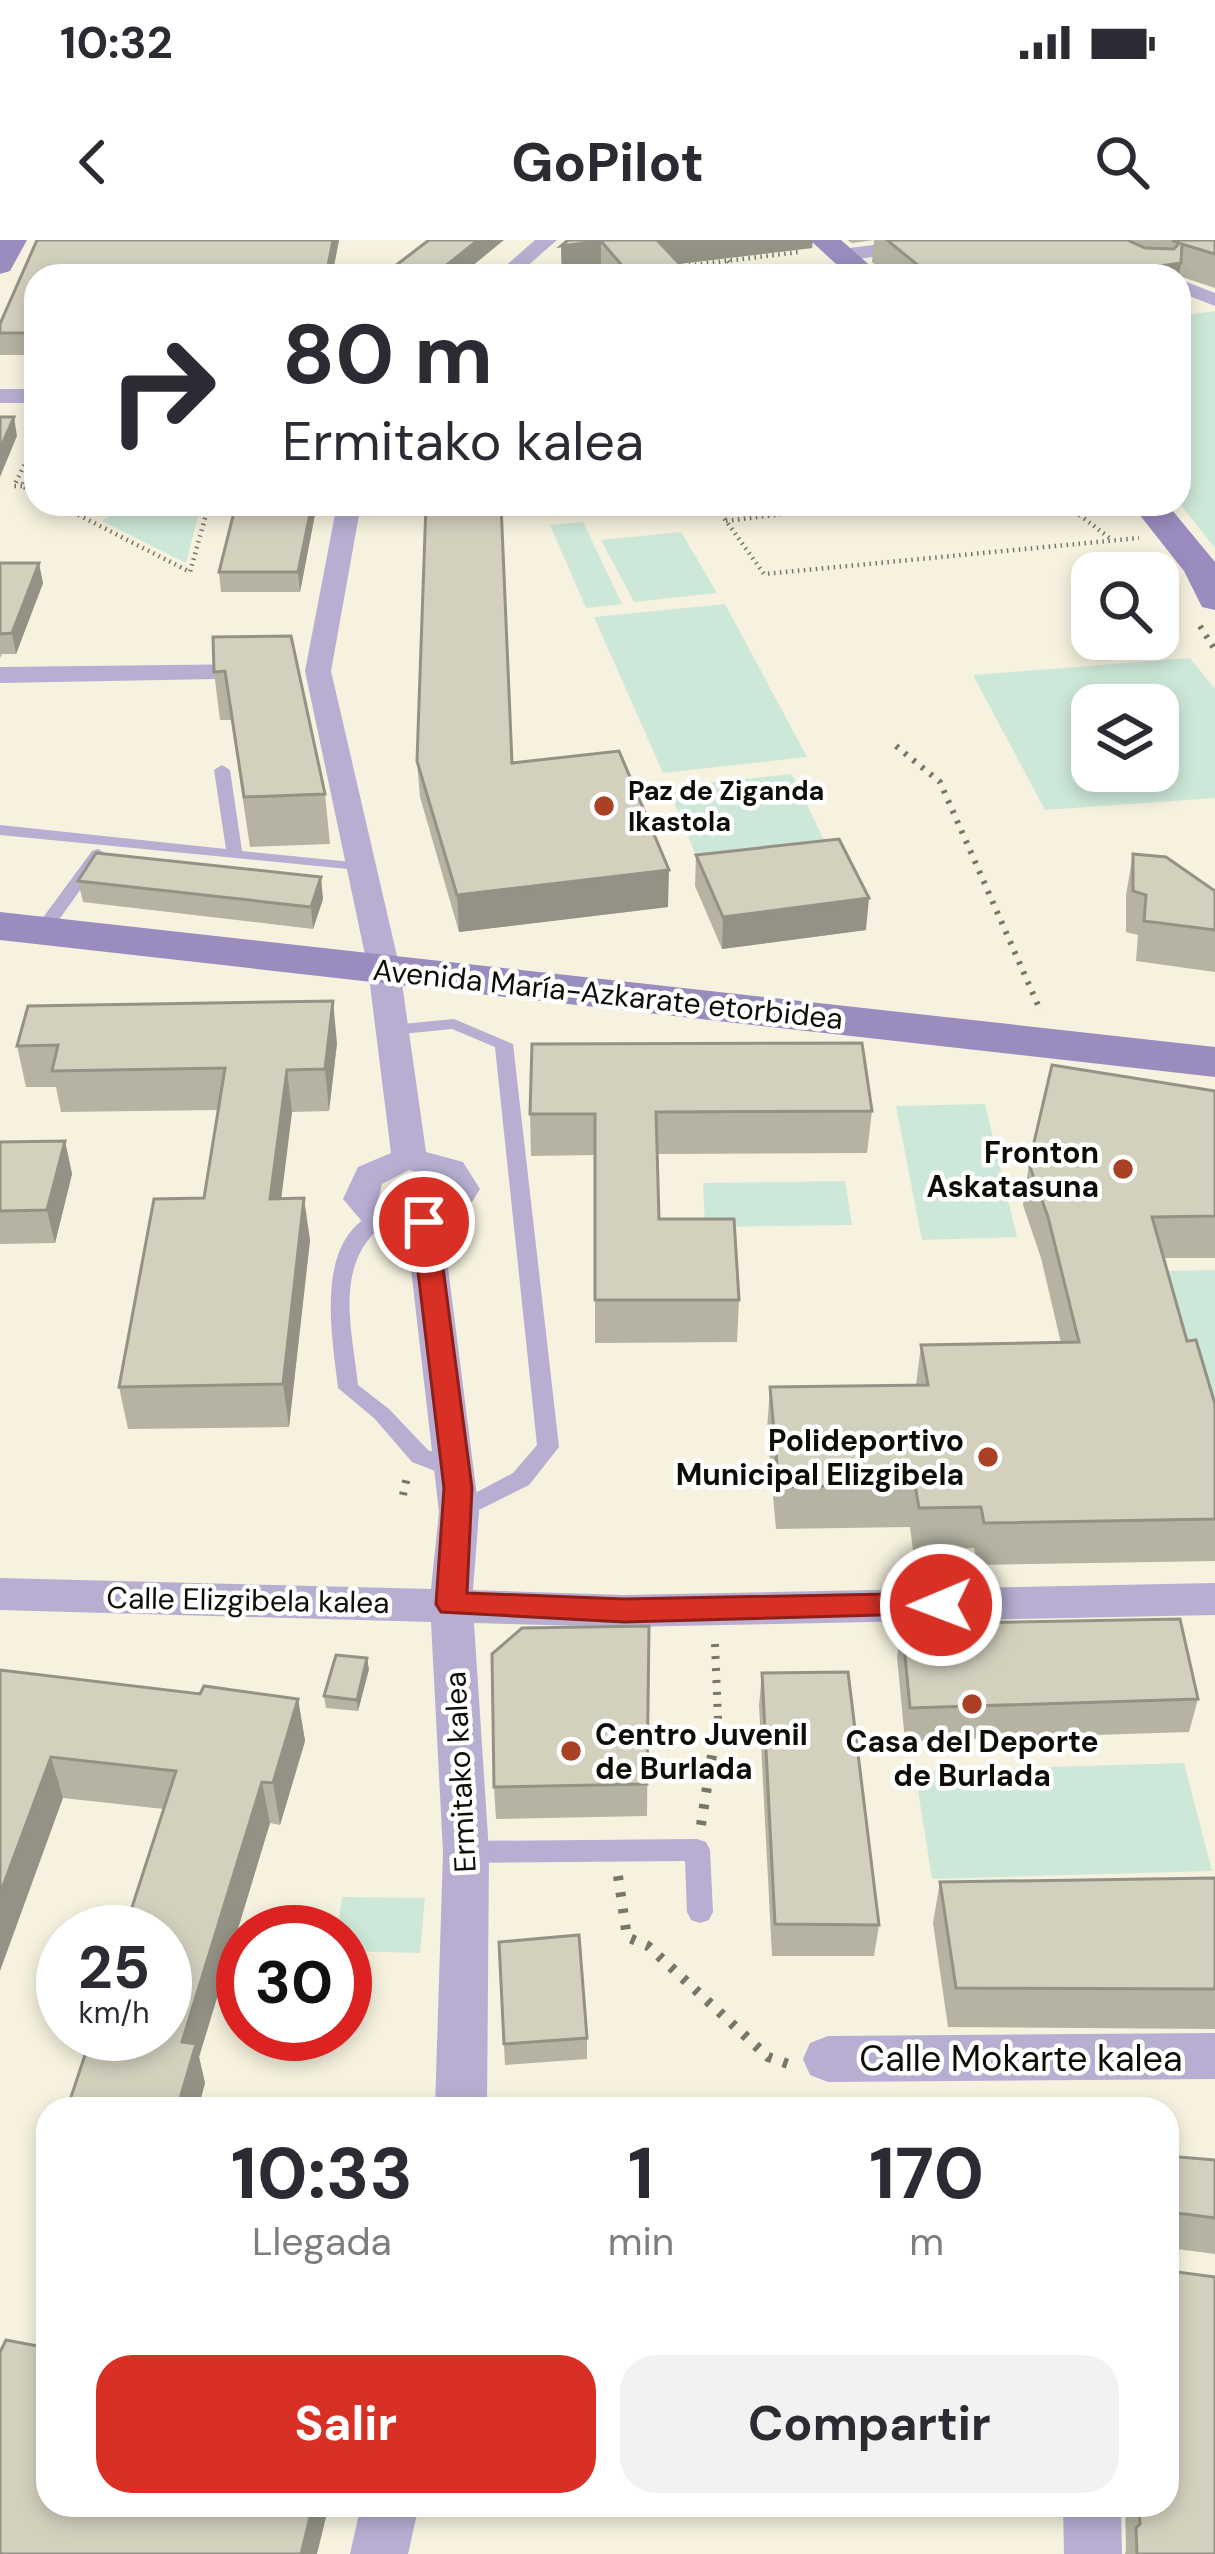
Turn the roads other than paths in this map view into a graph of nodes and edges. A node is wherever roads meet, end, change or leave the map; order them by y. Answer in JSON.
{"nodes":[{"id":1,"x":13,"y":240,"type":"edge"},
{"id":2,"x":547,"y":240,"type":"edge"},
{"id":3,"x":574,"y":240,"type":"edge"},
{"id":4,"x":956,"y":240,"type":"edge"},
{"id":5,"x":943,"y":241,"type":"edge"},
{"id":6,"x":825,"y":248,"type":"edge"},
{"id":7,"x":518,"y":264,"type":"edge"},
{"id":8,"x":546,"y":264,"type":"edge"},
{"id":9,"x":0,"y":265,"type":"edge"},
{"id":10,"x":348,"y":516,"type":"edge"},
{"id":11,"x":1159,"y":516,"type":"edge"},
{"id":12,"x":1215,"y":599,"type":"edge"},
{"id":13,"x":318,"y":671,"type":"junction"},
{"id":14,"x":0,"y":675,"type":"edge"},
{"id":15,"x":222,"y":770,"type":"dead end"},
{"id":16,"x":0,"y":830,"type":"edge"},
{"id":17,"x":106,"y":841,"type":"junction"},
{"id":18,"x":235,"y":855,"type":"junction"},
{"id":19,"x":362,"y":868,"type":"junction"},
{"id":20,"x":21,"y":928,"type":"edge"},
{"id":21,"x":384,"y":969,"type":"junction"},
{"id":22,"x":392,"y":1030,"type":"junction"},
{"id":23,"x":1215,"y":1062,"type":"edge"},
{"id":24,"x":409,"y":1159,"type":"junction"},
{"id":25,"x":378,"y":1217,"type":"junction"},
{"id":26,"x":424,"y":1222,"type":"junction"},
{"id":27,"x":459,"y":1500,"type":"junction"},
{"id":28,"x":0,"y":1594,"type":"edge"},
{"id":29,"x":1215,"y":1599,"type":"edge"},
{"id":30,"x":451,"y":1604,"type":"junction"},
{"id":31,"x":466,"y":1852,"type":"junction"},
{"id":32,"x":700,"y":1912,"type":"dead end"},
{"id":33,"x":1215,"y":2056,"type":"edge"},
{"id":34,"x":828,"y":2059,"type":"road end"},
{"id":35,"x":461,"y":2097,"type":"edge"},
{"id":36,"x":387,"y":2517,"type":"edge"},
{"id":37,"x":1092,"y":2517,"type":"edge"},
{"id":38,"x":379,"y":2554,"type":"edge"},
{"id":39,"x":1093,"y":2554,"type":"edge"}],
"edges":[{"from":1,"to":9,"type":"main road"},
{"from":2,"to":7,"type":"street"},
{"from":3,"to":8,"type":"street"},
{"from":4,"to":5,"type":"street"},
{"from":5,"to":6,"type":"street"},
{"from":10,"to":13,"type":"street"},
{"from":11,"to":12,"type":"main road"},
{"from":13,"to":14,"type":"street"},
{"from":13,"to":19,"type":"street"},
{"from":15,"to":18,"type":"lane"},
{"from":16,"to":17,"type":"lane"},
{"from":17,"to":18,"type":"lane"},
{"from":17,"to":20,"type":"lane"},
{"from":18,"to":19,"type":"lane"},
{"from":19,"to":21,"type":"street"},
{"from":20,"to":21,"type":"main road","name":"Avenida María-Azkarate etorbidea"},
{"from":21,"to":22,"type":"street"},
{"from":21,"to":23,"type":"main road","name":"Avenida María-Azkarate etorbidea"},
{"from":22,"to":24,"type":"street"},
{"from":22,"to":27,"type":"lane"},
{"from":24,"to":25,"type":"street"},
{"from":24,"to":26,"type":"street"},
{"from":25,"to":26,"type":"street"},
{"from":25,"to":27,"type":"lane"},
{"from":26,"to":27,"type":"street","name":"Ermitako kalea"},
{"from":27,"to":30,"type":"street","name":"Ermitako kalea"},
{"from":28,"to":30,"type":"street","name":"Calle Elizgibela kalea"},
{"from":29,"to":30,"type":"street","name":"Calle Elizgibela kalea"},
{"from":30,"to":31,"type":"street","name":"Ermitako kalea"},
{"from":31,"to":32,"type":"lane"},
{"from":31,"to":35,"type":"street","name":"Ermitako kalea"},
{"from":33,"to":34,"type":"street","name":"Calle Mokarte kalea"},
{"from":36,"to":38,"type":"street"},
{"from":37,"to":39,"type":"street"}]}
